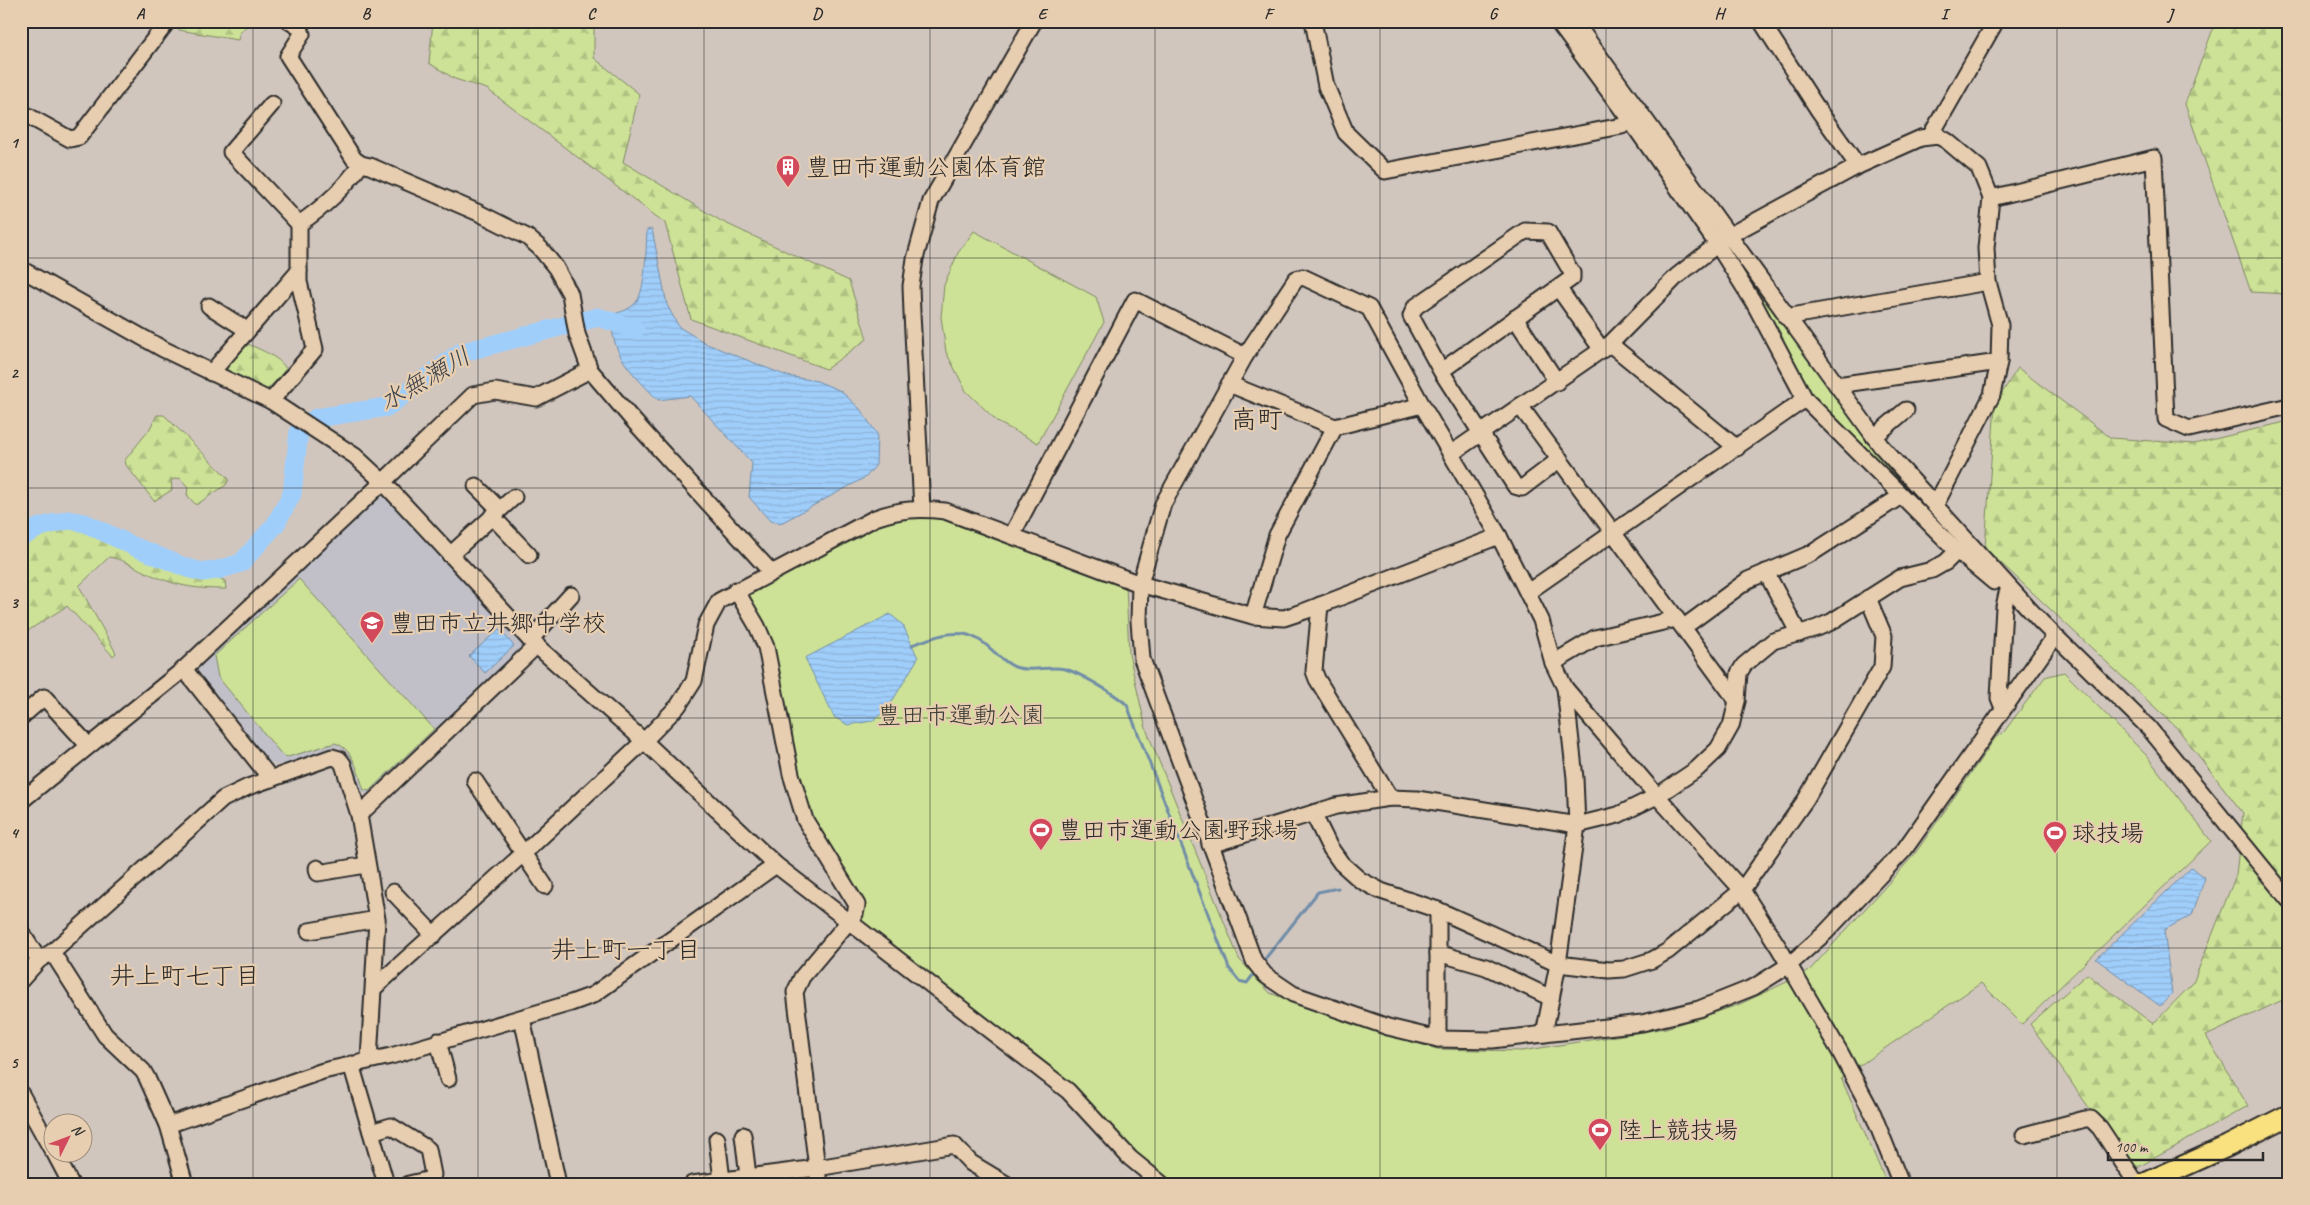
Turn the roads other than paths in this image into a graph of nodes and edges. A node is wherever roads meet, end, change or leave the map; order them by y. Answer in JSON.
{"nodes":[{"id":1,"x":168,"y":21,"type":"edge"},
{"id":2,"x":289,"y":21,"type":"edge"},
{"id":3,"x":1034,"y":21,"type":"edge"},
{"id":4,"x":1313,"y":21,"type":"edge"},
{"id":5,"x":1557,"y":21,"type":"edge"},
{"id":6,"x":1574,"y":21,"type":"edge"},
{"id":7,"x":1761,"y":21,"type":"edge"},
{"id":8,"x":1996,"y":21,"type":"edge"},
{"id":9,"x":272,"y":104,"type":"dead end"},
{"id":10,"x":21,"y":112,"type":"edge"},
{"id":11,"x":1630,"y":120,"type":"junction"},
{"id":12,"x":1930,"y":136,"type":"junction"},
{"id":13,"x":361,"y":164,"type":"junction"},
{"id":14,"x":1858,"y":166,"type":"junction"},
{"id":15,"x":1991,"y":198,"type":"junction"},
{"id":16,"x":299,"y":224,"type":"junction"},
{"id":17,"x":1722,"y":240,"type":"junction"},
{"id":18,"x":21,"y":269,"type":"edge"},
{"id":19,"x":299,"y":271,"type":"junction"},
{"id":20,"x":1988,"y":282,"type":"junction"},
{"id":21,"x":1559,"y":289,"type":"junction"},
{"id":22,"x":209,"y":306,"type":"dead end"},
{"id":23,"x":1786,"y":317,"type":"junction"},
{"id":24,"x":1515,"y":318,"type":"junction"},
{"id":25,"x":247,"y":330,"type":"junction"},
{"id":26,"x":1606,"y":347,"type":"junction"},
{"id":27,"x":1245,"y":356,"type":"junction"},
{"id":28,"x":1999,"y":362,"type":"junction"},
{"id":29,"x":590,"y":370,"type":"junction"},
{"id":30,"x":1440,"y":371,"type":"junction"},
{"id":31,"x":211,"y":372,"type":"junction"},
{"id":32,"x":1557,"y":382,"type":"junction"},
{"id":33,"x":1229,"y":384,"type":"junction"},
{"id":34,"x":1837,"y":385,"type":"junction"},
{"id":35,"x":1805,"y":399,"type":"junction"},
{"id":36,"x":271,"y":401,"type":"junction"},
{"id":37,"x":1422,"y":405,"type":"junction"},
{"id":38,"x":1520,"y":406,"type":"junction"},
{"id":39,"x":2289,"y":406,"type":"edge"},
{"id":40,"x":1906,"y":410,"type":"dead end"},
{"id":41,"x":1335,"y":427,"type":"junction"},
{"id":42,"x":1479,"y":434,"type":"junction"},
{"id":43,"x":1874,"y":437,"type":"junction"},
{"id":44,"x":1737,"y":448,"type":"junction"},
{"id":45,"x":1452,"y":453,"type":"junction"},
{"id":46,"x":1560,"y":459,"type":"junction"},
{"id":47,"x":383,"y":482,"type":"junction"},
{"id":48,"x":476,"y":486,"type":"dead end"},
{"id":49,"x":1901,"y":496,"type":"junction"},
{"id":50,"x":514,"y":497,"type":"dead end"},
{"id":51,"x":1935,"y":506,"type":"junction"},
{"id":52,"x":922,"y":509,"type":"junction"},
{"id":53,"x":496,"y":513,"type":"junction"},
{"id":54,"x":1613,"y":532,"type":"junction"},
{"id":55,"x":1012,"y":535,"type":"junction"},
{"id":56,"x":1499,"y":536,"type":"junction"},
{"id":57,"x":1957,"y":551,"type":"junction"},
{"id":58,"x":450,"y":555,"type":"junction"},
{"id":59,"x":529,"y":555,"type":"dead end"},
{"id":60,"x":771,"y":572,"type":"junction"},
{"id":61,"x":1766,"y":572,"type":"junction"},
{"id":62,"x":1140,"y":584,"type":"junction"},
{"id":63,"x":736,"y":590,"type":"junction"},
{"id":64,"x":1528,"y":592,"type":"junction"},
{"id":65,"x":2007,"y":594,"type":"junction"},
{"id":66,"x":571,"y":595,"type":"dead end"},
{"id":67,"x":1868,"y":598,"type":"junction"},
{"id":68,"x":1320,"y":605,"type":"junction"},
{"id":69,"x":1253,"y":616,"type":"junction"},
{"id":70,"x":2041,"y":622,"type":"junction"},
{"id":71,"x":1680,"y":623,"type":"junction"},
{"id":72,"x":1800,"y":634,"type":"junction"},
{"id":73,"x":2055,"y":636,"type":"junction"},
{"id":74,"x":534,"y":642,"type":"junction"},
{"id":75,"x":1554,"y":663,"type":"junction"},
{"id":76,"x":184,"y":668,"type":"junction"},
{"id":77,"x":1565,"y":688,"type":"junction"},
{"id":78,"x":1737,"y":701,"type":"junction"},
{"id":79,"x":2003,"y":708,"type":"junction"},
{"id":80,"x":21,"y":717,"type":"edge"},
{"id":81,"x":644,"y":741,"type":"junction"},
{"id":82,"x":88,"y":745,"type":"junction"},
{"id":83,"x":271,"y":779,"type":"junction"},
{"id":84,"x":475,"y":781,"type":"dead end"},
{"id":85,"x":1657,"y":796,"type":"junction"},
{"id":86,"x":1390,"y":798,"type":"junction"},
{"id":87,"x":21,"y":801,"type":"edge"},
{"id":88,"x":1313,"y":813,"type":"junction"},
{"id":89,"x":359,"y":814,"type":"junction"},
{"id":90,"x":1577,"y":825,"type":"junction"},
{"id":91,"x":1210,"y":845,"type":"junction"},
{"id":92,"x":524,"y":853,"type":"junction"},
{"id":93,"x":366,"y":865,"type":"junction"},
{"id":94,"x":776,"y":865,"type":"junction"},
{"id":95,"x":317,"y":868,"type":"dead end"},
{"id":96,"x":545,"y":886,"type":"dead end"},
{"id":97,"x":1742,"y":890,"type":"junction"},
{"id":98,"x":393,"y":892,"type":"dead end"},
{"id":99,"x":2289,"y":900,"type":"edge"},
{"id":100,"x":1438,"y":910,"type":"junction"},
{"id":101,"x":376,"y":919,"type":"junction"},
{"id":102,"x":850,"y":920,"type":"junction"},
{"id":103,"x":309,"y":931,"type":"dead end"},
{"id":104,"x":21,"y":932,"type":"edge"},
{"id":105,"x":434,"y":935,"type":"junction"},
{"id":106,"x":52,"y":952,"type":"junction"},
{"id":107,"x":1438,"y":953,"type":"junction"},
{"id":108,"x":39,"y":960,"type":"junction"},
{"id":109,"x":1558,"y":964,"type":"junction"},
{"id":110,"x":1789,"y":965,"type":"junction"},
{"id":111,"x":21,"y":980,"type":"edge"},
{"id":112,"x":374,"y":988,"type":"junction"},
{"id":113,"x":1551,"y":998,"type":"junction"},
{"id":114,"x":522,"y":1018,"type":"junction"},
{"id":115,"x":1544,"y":1034,"type":"junction"},
{"id":116,"x":1438,"y":1039,"type":"junction"},
{"id":117,"x":438,"y":1041,"type":"junction"},
{"id":118,"x":369,"y":1060,"type":"junction"},
{"id":119,"x":351,"y":1064,"type":"junction"},
{"id":120,"x":448,"y":1079,"type":"dead end"},
{"id":121,"x":21,"y":1094,"type":"edge"},
{"id":122,"x":2289,"y":1115,"type":"edge"},
{"id":123,"x":168,"y":1125,"type":"junction"},
{"id":124,"x":42,"y":1132,"type":"edge"},
{"id":125,"x":371,"y":1132,"type":"junction"},
{"id":126,"x":743,"y":1135,"type":"dead end"},
{"id":127,"x":2024,"y":1135,"type":"dead end"},
{"id":128,"x":717,"y":1139,"type":"dead end"},
{"id":129,"x":59,"y":1162,"type":"edge"},
{"id":130,"x":816,"y":1168,"type":"junction"},
{"id":131,"x":748,"y":1176,"type":"junction"},
{"id":132,"x":722,"y":1180,"type":"junction"},
{"id":133,"x":182,"y":1183,"type":"edge"},
{"id":134,"x":71,"y":1184,"type":"edge"},
{"id":135,"x":386,"y":1184,"type":"edge"},
{"id":136,"x":409,"y":1184,"type":"edge"},
{"id":137,"x":558,"y":1184,"type":"edge"},
{"id":138,"x":692,"y":1184,"type":"edge"},
{"id":139,"x":819,"y":1184,"type":"edge"},
{"id":140,"x":1006,"y":1184,"type":"edge"},
{"id":141,"x":1162,"y":1184,"type":"edge"},
{"id":142,"x":1901,"y":1184,"type":"edge"},
{"id":143,"x":2138,"y":1184,"type":"edge"},
{"id":144,"x":2144,"y":1184,"type":"edge"}],
"edges":[{"from":1,"to":10,"type":"street"},
{"from":2,"to":13,"type":"street"},
{"from":3,"to":52,"type":"street"},
{"from":4,"to":11,"type":"street"},
{"from":5,"to":11,"type":"street"},
{"from":6,"to":17,"type":"street"},
{"from":7,"to":14,"type":"street"},
{"from":8,"to":12,"type":"street"},
{"from":9,"to":16,"type":"street"},
{"from":11,"to":17,"type":"street"},
{"from":12,"to":14,"type":"street"},
{"from":12,"to":15,"type":"street"},
{"from":13,"to":16,"type":"street"},
{"from":13,"to":29,"type":"street"},
{"from":14,"to":17,"type":"street"},
{"from":15,"to":20,"type":"street"},
{"from":15,"to":39,"type":"street"},
{"from":16,"to":19,"type":"street"},
{"from":17,"to":23,"type":"street"},
{"from":17,"to":26,"type":"street"},
{"from":17,"to":35,"type":"street"},
{"from":18,"to":31,"type":"street"},
{"from":19,"to":25,"type":"street"},
{"from":19,"to":36,"type":"street"},
{"from":20,"to":23,"type":"street"},
{"from":20,"to":28,"type":"street"},
{"from":21,"to":24,"type":"street"},
{"from":21,"to":26,"type":"street"},
{"from":21,"to":30,"type":"street"},
{"from":22,"to":25,"type":"street"},
{"from":23,"to":34,"type":"street"},
{"from":24,"to":30,"type":"street"},
{"from":24,"to":32,"type":"street"},
{"from":25,"to":31,"type":"street"},
{"from":26,"to":32,"type":"street"},
{"from":26,"to":44,"type":"street"},
{"from":27,"to":33,"type":"street"},
{"from":27,"to":37,"type":"street"},
{"from":27,"to":55,"type":"street"},
{"from":28,"to":34,"type":"street"},
{"from":28,"to":51,"type":"street"},
{"from":29,"to":47,"type":"street"},
{"from":29,"to":60,"type":"street"},
{"from":30,"to":42,"type":"street"},
{"from":31,"to":36,"type":"street"},
{"from":32,"to":38,"type":"street"},
{"from":33,"to":41,"type":"street"},
{"from":33,"to":62,"type":"street"},
{"from":34,"to":43,"type":"street"},
{"from":35,"to":44,"type":"street"},
{"from":35,"to":49,"type":"street"},
{"from":36,"to":47,"type":"street"},
{"from":37,"to":41,"type":"street"},
{"from":37,"to":45,"type":"street"},
{"from":38,"to":42,"type":"street"},
{"from":38,"to":46,"type":"street"},
{"from":40,"to":43,"type":"street"},
{"from":41,"to":69,"type":"street"},
{"from":42,"to":45,"type":"street"},
{"from":42,"to":46,"type":"street"},
{"from":43,"to":51,"type":"street"},
{"from":44,"to":54,"type":"street"},
{"from":45,"to":56,"type":"street"},
{"from":46,"to":54,"type":"street"},
{"from":47,"to":58,"type":"street"},
{"from":47,"to":76,"type":"street"},
{"from":48,"to":53,"type":"street"},
{"from":49,"to":57,"type":"street"},
{"from":49,"to":61,"type":"street"},
{"from":50,"to":53,"type":"street"},
{"from":51,"to":70,"type":"street"},
{"from":52,"to":55,"type":"street"},
{"from":52,"to":60,"type":"street"},
{"from":53,"to":58,"type":"street"},
{"from":53,"to":59,"type":"street"},
{"from":54,"to":64,"type":"street"},
{"from":54,"to":71,"type":"street"},
{"from":55,"to":62,"type":"street"},
{"from":56,"to":64,"type":"street"},
{"from":56,"to":68,"type":"street"},
{"from":57,"to":65,"type":"street"},
{"from":57,"to":67,"type":"street"},
{"from":58,"to":74,"type":"street"},
{"from":60,"to":63,"type":"street"},
{"from":61,"to":71,"type":"street"},
{"from":61,"to":72,"type":"street"},
{"from":62,"to":69,"type":"street"},
{"from":62,"to":91,"type":"street"},
{"from":63,"to":81,"type":"street"},
{"from":63,"to":102,"type":"street"},
{"from":64,"to":75,"type":"street"},
{"from":65,"to":70,"type":"street"},
{"from":65,"to":79,"type":"street"},
{"from":66,"to":74,"type":"street"},
{"from":67,"to":72,"type":"street"},
{"from":67,"to":97,"type":"street"},
{"from":68,"to":69,"type":"street"},
{"from":68,"to":86,"type":"street"},
{"from":70,"to":73,"type":"street"},
{"from":71,"to":75,"type":"street"},
{"from":71,"to":78,"type":"street"},
{"from":72,"to":78,"type":"street"},
{"from":73,"to":79,"type":"street"},
{"from":73,"to":99,"type":"street"},
{"from":74,"to":81,"type":"street"},
{"from":74,"to":89,"type":"street"},
{"from":75,"to":77,"type":"street"},
{"from":76,"to":82,"type":"street"},
{"from":76,"to":83,"type":"street"},
{"from":77,"to":85,"type":"street"},
{"from":77,"to":90,"type":"street"},
{"from":78,"to":85,"type":"street"},
{"from":79,"to":110,"type":"street"},
{"from":80,"to":82,"type":"street"},
{"from":81,"to":92,"type":"street"},
{"from":81,"to":94,"type":"street"},
{"from":82,"to":87,"type":"street"},
{"from":83,"to":89,"type":"street"},
{"from":83,"to":106,"type":"street"},
{"from":84,"to":92,"type":"street"},
{"from":85,"to":90,"type":"street"},
{"from":85,"to":97,"type":"street"},
{"from":86,"to":88,"type":"street"},
{"from":86,"to":90,"type":"street"},
{"from":88,"to":91,"type":"street"},
{"from":88,"to":100,"type":"street"},
{"from":89,"to":93,"type":"street"},
{"from":90,"to":109,"type":"street"},
{"from":91,"to":116,"type":"street"},
{"from":92,"to":96,"type":"street"},
{"from":92,"to":105,"type":"street"},
{"from":93,"to":95,"type":"street"},
{"from":93,"to":101,"type":"street"},
{"from":94,"to":102,"type":"street"},
{"from":94,"to":114,"type":"street"},
{"from":97,"to":109,"type":"street"},
{"from":97,"to":110,"type":"street"},
{"from":98,"to":105,"type":"street"},
{"from":100,"to":107,"type":"street"},
{"from":100,"to":109,"type":"street"},
{"from":101,"to":103,"type":"street"},
{"from":101,"to":112,"type":"street"},
{"from":102,"to":130,"type":"street"},
{"from":102,"to":141,"type":"street"},
{"from":104,"to":108,"type":"street"},
{"from":105,"to":112,"type":"street"},
{"from":106,"to":108,"type":"street"},
{"from":106,"to":123,"type":"street"},
{"from":107,"to":113,"type":"street"},
{"from":107,"to":116,"type":"street"},
{"from":108,"to":111,"type":"street"},
{"from":109,"to":113,"type":"street"},
{"from":110,"to":115,"type":"street"},
{"from":110,"to":142,"type":"street"},
{"from":112,"to":118,"type":"street"},
{"from":113,"to":115,"type":"street"},
{"from":114,"to":117,"type":"street"},
{"from":114,"to":137,"type":"street"},
{"from":115,"to":116,"type":"street"},
{"from":117,"to":118,"type":"street"},
{"from":117,"to":120,"type":"street"},
{"from":118,"to":119,"type":"street"},
{"from":119,"to":123,"type":"street"},
{"from":119,"to":125,"type":"street"},
{"from":121,"to":124,"type":"street"},
{"from":122,"to":144,"type":"main road"},
{"from":123,"to":133,"type":"street"},
{"from":125,"to":135,"type":"street"},
{"from":125,"to":136,"type":"street"},
{"from":126,"to":131,"type":"street"},
{"from":127,"to":143,"type":"street"},
{"from":128,"to":132,"type":"street"},
{"from":129,"to":134,"type":"street"},
{"from":130,"to":131,"type":"street"},
{"from":130,"to":139,"type":"street"},
{"from":130,"to":140,"type":"street"},
{"from":131,"to":132,"type":"street"},
{"from":132,"to":138,"type":"street"}]}
